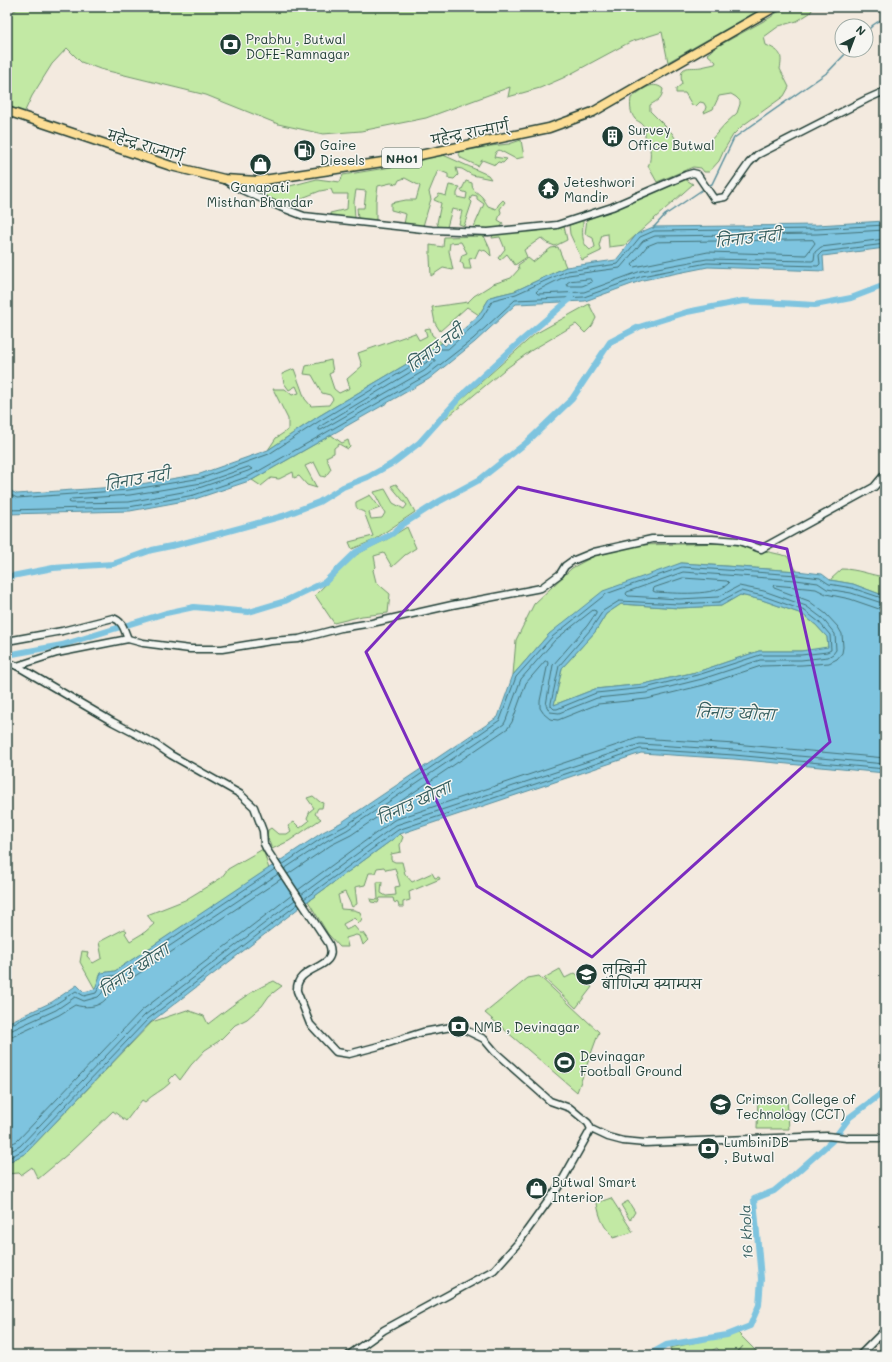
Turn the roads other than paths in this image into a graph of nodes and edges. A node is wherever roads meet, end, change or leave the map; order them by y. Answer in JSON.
{"nodes":[{"id":1,"x":774,"y":7,"type":"edge"},
{"id":2,"x":885,"y":91,"type":"edge"},
{"id":3,"x":7,"y":111,"type":"edge"},
{"id":4,"x":224,"y":179,"type":"junction"},
{"id":5,"x":885,"y":474,"type":"edge"},
{"id":6,"x":128,"y":639,"type":"junction"},
{"id":7,"x":7,"y":641,"type":"edge"},
{"id":8,"x":7,"y":666,"type":"edge"},
{"id":9,"x":17,"y":666,"type":"junction"},
{"id":10,"x":591,"y":1129,"type":"junction"},
{"id":11,"x":885,"y":1138,"type":"edge"},
{"id":12,"x":885,"y":1330,"type":"edge"},
{"id":13,"x":349,"y":1355,"type":"edge"},
{"id":14,"x":860,"y":1355,"type":"edge"}],
"edges":[{"from":1,"to":4,"type":"highway","name":"महेन्द्र राज्मार्ग्","number":"NH01"},
{"from":2,"to":4,"type":"street"},
{"from":3,"to":4,"type":"highway","name":"महेन्द्र राज्मार्ग्","number":"NH01"},
{"from":5,"to":6,"type":"street"},
{"from":6,"to":7,"type":"street"},
{"from":6,"to":9,"type":"street"},
{"from":8,"to":9,"type":"street"},
{"from":9,"to":10,"type":"street"},
{"from":10,"to":11,"type":"street"},
{"from":10,"to":13,"type":"street"},
{"from":12,"to":14,"type":"street"}]}
